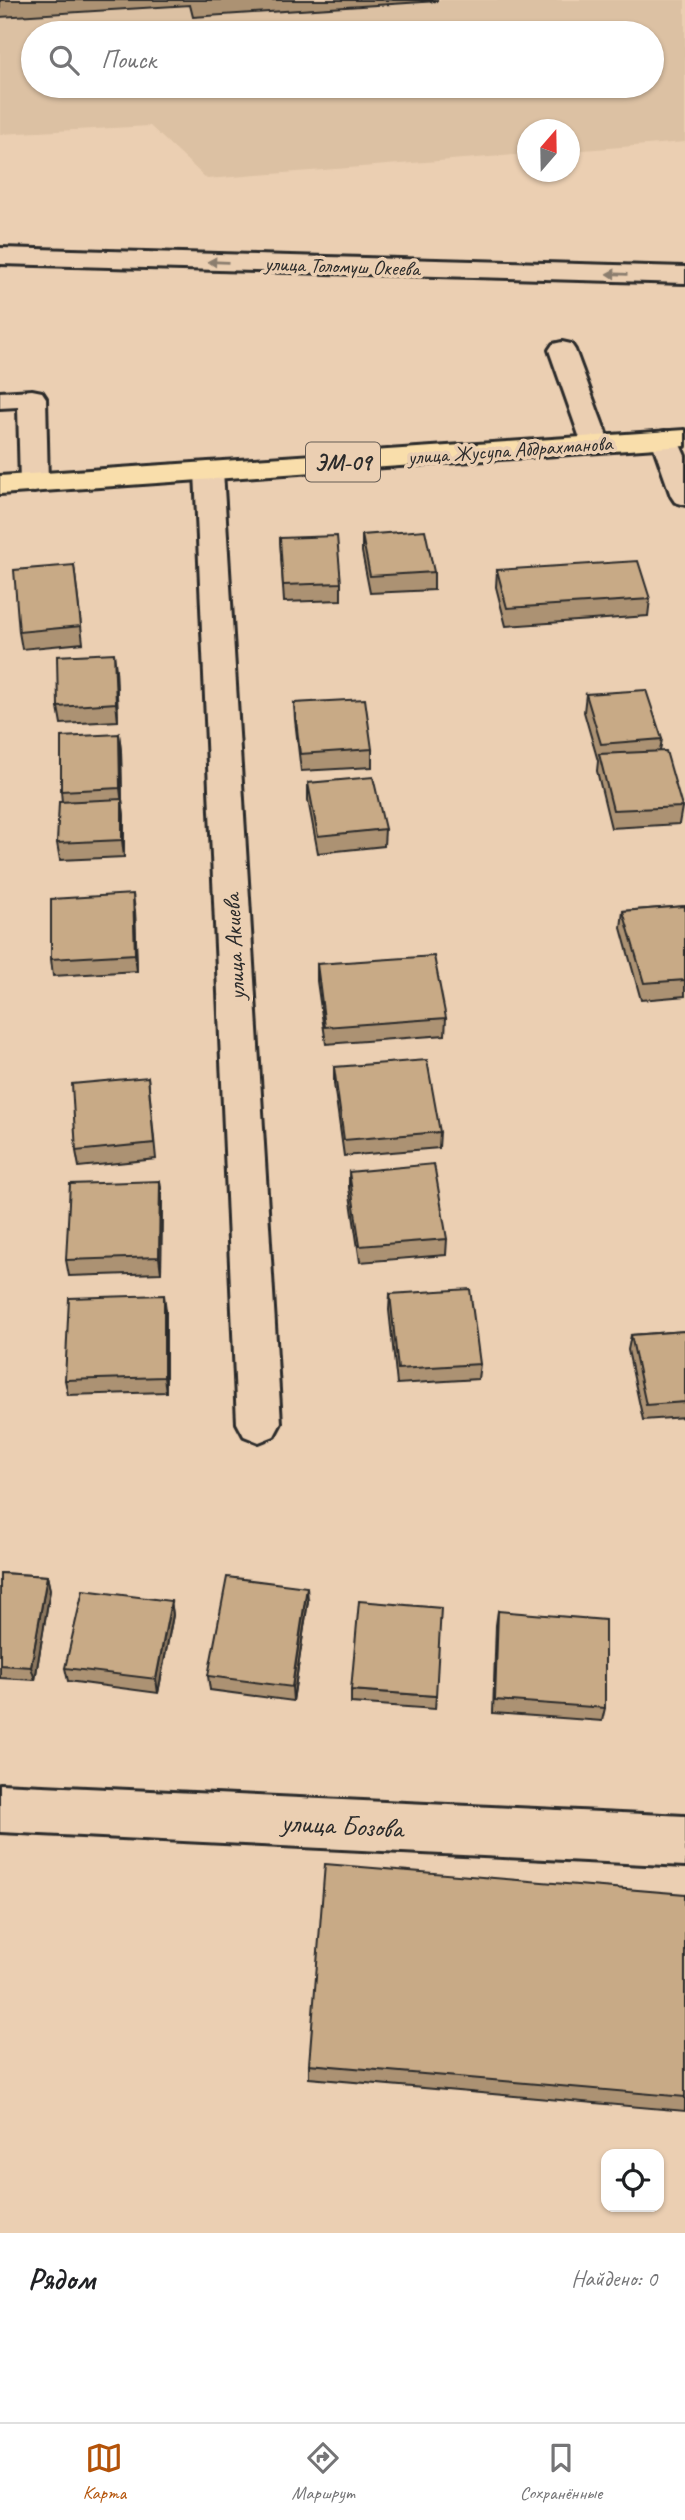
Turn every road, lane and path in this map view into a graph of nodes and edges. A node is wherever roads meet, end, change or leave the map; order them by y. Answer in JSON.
{"nodes":[{"id":1,"x":0,"y":256,"type":"edge"},
{"id":2,"x":685,"y":275,"type":"edge"},
{"id":3,"x":562,"y":350,"type":"dead end"},
{"id":4,"x":0,"y":400,"type":"edge"},
{"id":5,"x":675,"y":439,"type":"edge"},
{"id":6,"x":596,"y":444,"type":"junction"},
{"id":7,"x":209,"y":471,"type":"junction"},
{"id":8,"x":34,"y":483,"type":"junction"},
{"id":9,"x":0,"y":485,"type":"edge"},
{"id":10,"x":685,"y":496,"type":"edge"},
{"id":11,"x":259,"y":1423,"type":"dead end"},
{"id":12,"x":0,"y":1808,"type":"edge"},
{"id":13,"x":685,"y":1841,"type":"edge"}],
"edges":[{"from":2,"to":1,"type":"street","name":"улица Толомуш Океева","one_way":true},
{"from":3,"to":6,"type":"street"},
{"from":4,"to":8,"type":"street"},
{"from":5,"to":6,"type":"highway","name":"улица Жусупа Абдрахманова","number":"ЭМ-09"},
{"from":5,"to":10,"type":"street"},
{"from":6,"to":7,"type":"highway","name":"улица Жусупа Абдрахманова","number":"ЭМ-09"},
{"from":7,"to":8,"type":"highway","name":"улица Жусупа Абдрахманова","number":"ЭМ-09"},
{"from":7,"to":11,"type":"street","name":"улица Акиева"},
{"from":8,"to":9,"type":"highway","name":"улица Жусупа Абдрахманова","number":"ЭМ-09"},
{"from":12,"to":13,"type":"street","name":"улица Бозова"}]}
